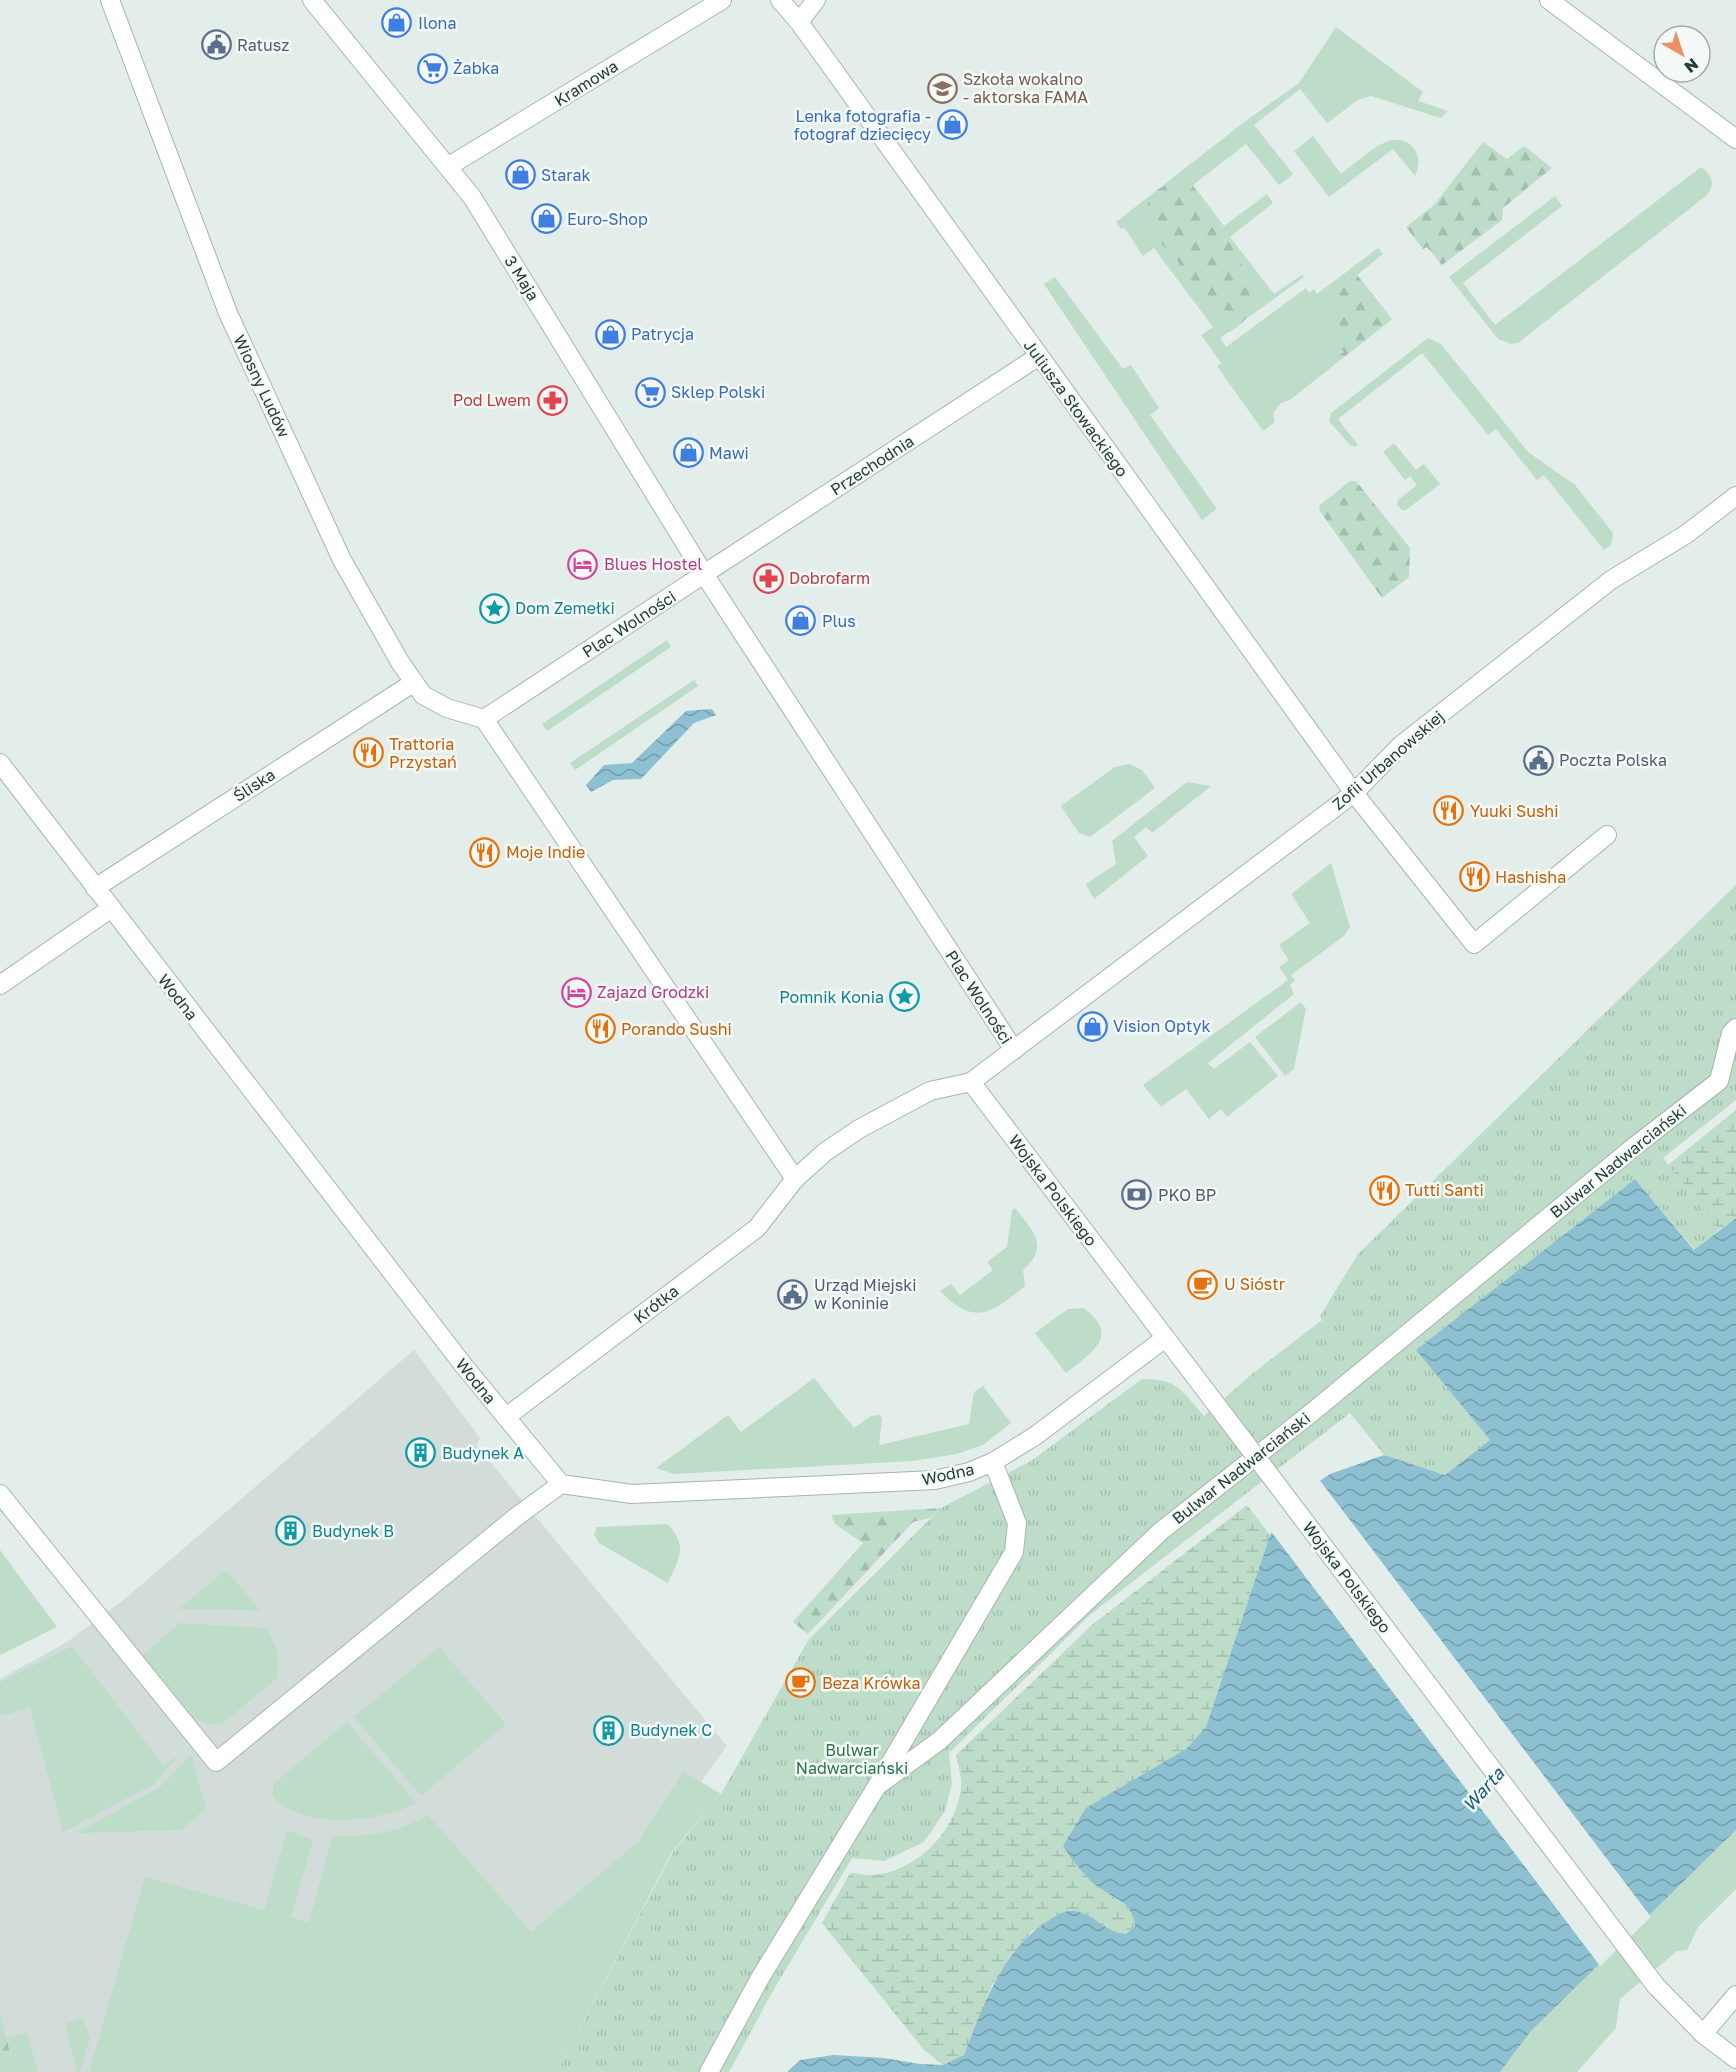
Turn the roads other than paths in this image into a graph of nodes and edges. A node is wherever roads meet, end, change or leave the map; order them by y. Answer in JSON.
{"nodes":[{"id":1,"x":110,"y":0,"type":"edge"},
{"id":2,"x":312,"y":0,"type":"edge"},
{"id":3,"x":722,"y":0,"type":"edge"},
{"id":4,"x":780,"y":0,"type":"edge"},
{"id":5,"x":816,"y":0,"type":"edge"},
{"id":6,"x":1549,"y":0,"type":"edge"},
{"id":7,"x":799,"y":22,"type":"junction"},
{"id":8,"x":1736,"y":139,"type":"edge"},
{"id":9,"x":449,"y":166,"type":"junction"},
{"id":10,"x":1039,"y":356,"type":"junction"},
{"id":11,"x":1736,"y":496,"type":"edge"},
{"id":12,"x":704,"y":574,"type":"junction"},
{"id":13,"x":413,"y":683,"type":"junction"},
{"id":14,"x":484,"y":719,"type":"junction"},
{"id":15,"x":0,"y":763,"type":"edge"},
{"id":16,"x":1354,"y":793,"type":"junction"},
{"id":17,"x":1607,"y":834,"type":"dead end"},
{"id":18,"x":95,"y":888,"type":"junction"},
{"id":19,"x":110,"y":909,"type":"junction"},
{"id":20,"x":0,"y":985,"type":"edge"},
{"id":21,"x":1736,"y":1028,"type":"edge"},
{"id":22,"x":1014,"y":1050,"type":"junction"},
{"id":23,"x":971,"y":1082,"type":"junction"},
{"id":24,"x":795,"y":1179,"type":"junction"},
{"id":25,"x":1164,"y":1339,"type":"junction"},
{"id":26,"x":506,"y":1417,"type":"junction"},
{"id":27,"x":993,"y":1462,"type":"junction"},
{"id":28,"x":561,"y":1484,"type":"junction"},
{"id":29,"x":0,"y":1494,"type":"edge"},
{"id":30,"x":878,"y":1786,"type":"junction"},
{"id":31,"x":1736,"y":1995,"type":"edge"},
{"id":32,"x":1703,"y":2034,"type":"junction"},
{"id":33,"x":1736,"y":2059,"type":"edge"},
{"id":34,"x":709,"y":2072,"type":"edge"}],
"edges":[{"from":1,"to":13,"type":"street","name":"Wiosny Ludów"},
{"from":2,"to":9,"type":"street","name":"3 Maja"},
{"from":3,"to":9,"type":"street","name":"Kramowa"},
{"from":4,"to":7,"type":"street","name":"Juliusza Słowackiego"},
{"from":5,"to":7,"type":"street"},
{"from":6,"to":8,"type":"street"},
{"from":7,"to":10,"type":"street","name":"Juliusza Słowackiego"},
{"from":9,"to":12,"type":"street","name":"3 Maja"},
{"from":10,"to":12,"type":"street","name":"Przechodnia"},
{"from":10,"to":16,"type":"street","name":"Juliusza Słowackiego"},
{"from":11,"to":16,"type":"street","name":"Zofii Urbanowskiej"},
{"from":12,"to":14,"type":"street","name":"Plac Wolności"},
{"from":12,"to":22,"type":"street","name":"Plac Wolności"},
{"from":13,"to":14,"type":"street","name":"Wiosny Ludów"},
{"from":13,"to":18,"type":"street","name":"Śliska"},
{"from":14,"to":24,"type":"street"},
{"from":15,"to":18,"type":"street","name":"Wodna"},
{"from":16,"to":17,"type":"street","name":"Juliusza Słowackiego"},
{"from":16,"to":22,"type":"street","name":"Zofii Urbanowskiej"},
{"from":18,"to":19,"type":"street","name":"Wodna"},
{"from":19,"to":20,"type":"street"},
{"from":19,"to":26,"type":"street","name":"Wodna"},
{"from":21,"to":30,"type":"street","name":"Bulwar Nadwarciański"},
{"from":22,"to":23,"type":"street","name":"Plac Wolności"},
{"from":23,"to":24,"type":"street","name":"Plac Wolności"},
{"from":23,"to":25,"type":"street","name":"Wojska Polskiego"},
{"from":24,"to":26,"type":"street","name":"Krótka"},
{"from":25,"to":27,"type":"street","name":"Wodna"},
{"from":25,"to":32,"type":"street","name":"Wojska Polskiego","bridge":true},
{"from":26,"to":28,"type":"street","name":"Wodna"},
{"from":27,"to":28,"type":"street","name":"Wodna"},
{"from":27,"to":30,"type":"street"},
{"from":28,"to":29,"type":"street"},
{"from":30,"to":34,"type":"street","name":"Bulwar Nadwarciański"},
{"from":31,"to":32,"type":"street"},
{"from":32,"to":33,"type":"street","name":"Wojska Polskiego"}]}
